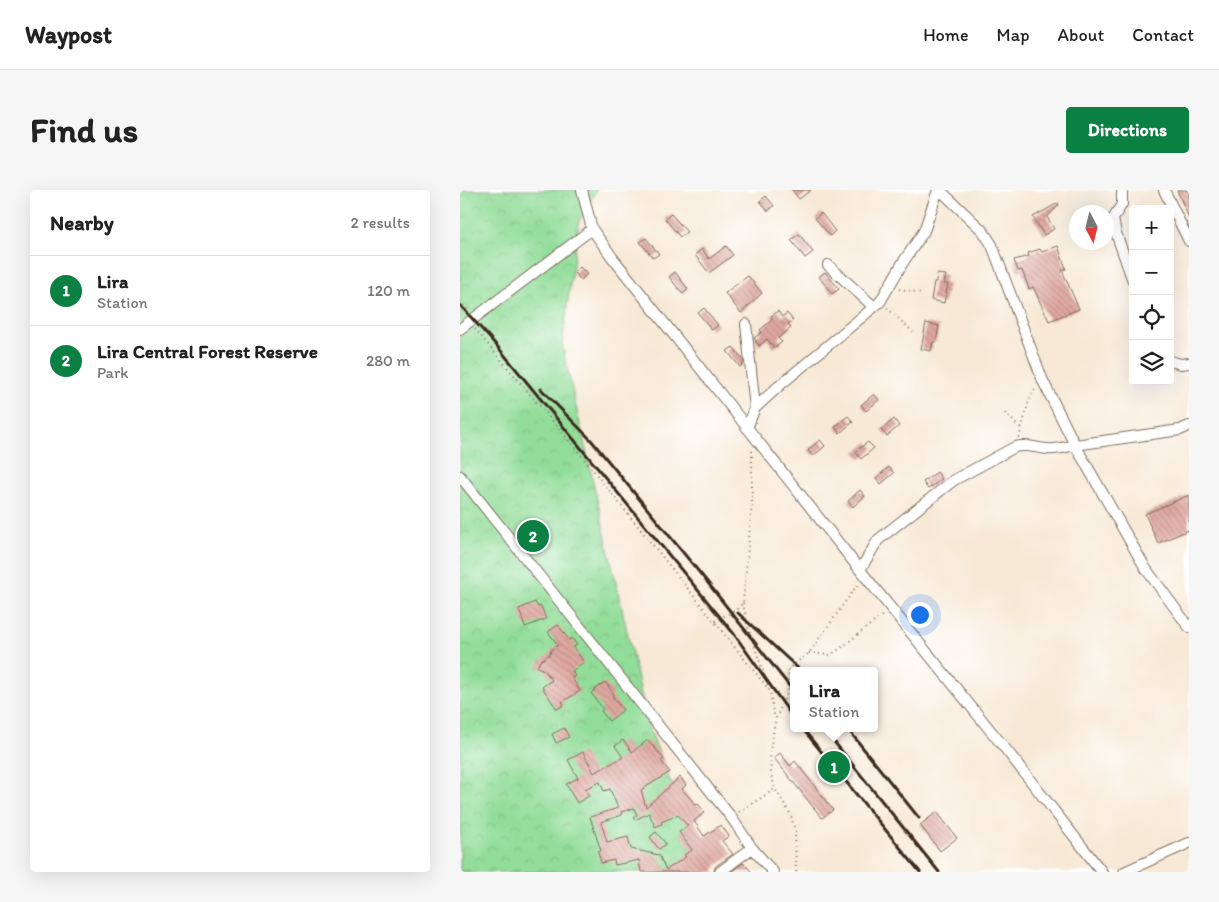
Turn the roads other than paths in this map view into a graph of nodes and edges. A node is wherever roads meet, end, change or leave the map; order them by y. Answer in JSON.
{"nodes":[{"id":1,"x":582,"y":190,"type":"edge"},
{"id":2,"x":939,"y":190,"type":"edge"},
{"id":3,"x":1122,"y":190,"type":"edge"},
{"id":4,"x":1164,"y":190,"type":"edge"},
{"id":5,"x":592,"y":230,"type":"junction"},
{"id":6,"x":1189,"y":241,"type":"edge"},
{"id":7,"x":828,"y":265,"type":"dead end"},
{"id":8,"x":1129,"y":270,"type":"edge"},
{"id":9,"x":877,"y":304,"type":"junction"},
{"id":10,"x":746,"y":324,"type":"dead end"},
{"id":11,"x":460,"y":329,"type":"edge"},
{"id":12,"x":1174,"y":362,"type":"edge"},
{"id":13,"x":1189,"y":364,"type":"edge"},
{"id":14,"x":755,"y":408,"type":"junction"},
{"id":15,"x":1189,"y":426,"type":"edge"},
{"id":16,"x":749,"y":431,"type":"junction"},
{"id":17,"x":1075,"y":445,"type":"junction"},
{"id":18,"x":460,"y":476,"type":"edge"},
{"id":19,"x":862,"y":573,"type":"junction"},
{"id":20,"x":1189,"y":627,"type":"edge"},
{"id":21,"x":1189,"y":843,"type":"edge"},
{"id":22,"x":752,"y":848,"type":"junction"},
{"id":23,"x":720,"y":872,"type":"edge"},
{"id":24,"x":773,"y":872,"type":"edge"},
{"id":25,"x":1102,"y":872,"type":"edge"},
{"id":26,"x":1124,"y":872,"type":"edge"}],
"edges":[{"from":1,"to":5,"type":"street"},
{"from":2,"to":9,"type":"street"},
{"from":2,"to":17,"type":"street"},
{"from":3,"to":8,"type":"street"},
{"from":4,"to":6,"type":"street"},
{"from":5,"to":11,"type":"street"},
{"from":5,"to":16,"type":"street"},
{"from":7,"to":9,"type":"street"},
{"from":9,"to":14,"type":"street"},
{"from":10,"to":14,"type":"street"},
{"from":12,"to":13,"type":"street"},
{"from":14,"to":16,"type":"street"},
{"from":15,"to":17,"type":"street"},
{"from":16,"to":19,"type":"street"},
{"from":17,"to":19,"type":"street"},
{"from":17,"to":20,"type":"street"},
{"from":18,"to":22,"type":"street"},
{"from":19,"to":25,"type":"street"},
{"from":21,"to":26,"type":"street"},
{"from":22,"to":23,"type":"street"},
{"from":22,"to":24,"type":"street"}]}
